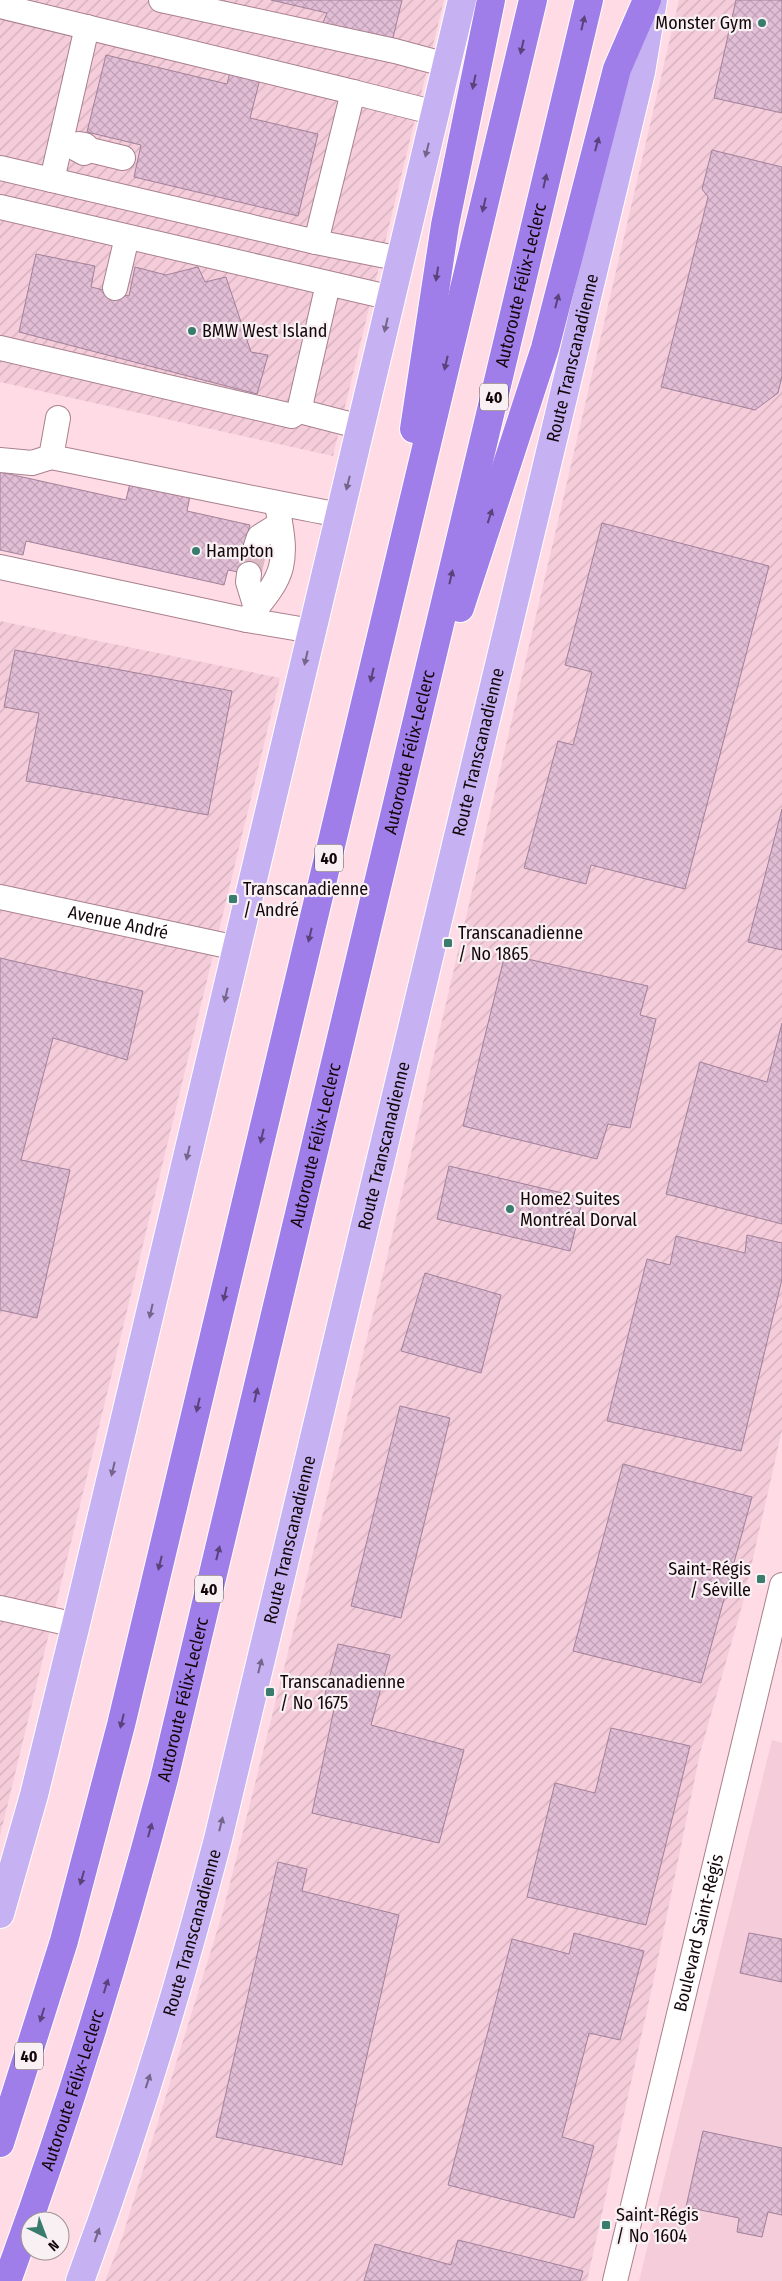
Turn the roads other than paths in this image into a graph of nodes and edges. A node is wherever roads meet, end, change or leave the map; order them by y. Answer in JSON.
{"nodes":[{"id":1,"x":161,"y":0,"type":"edge"},
{"id":2,"x":462,"y":0,"type":"edge"},
{"id":3,"x":491,"y":0,"type":"edge"},
{"id":4,"x":533,"y":0,"type":"edge"},
{"id":5,"x":589,"y":0,"type":"edge"},
{"id":6,"x":647,"y":0,"type":"edge"},
{"id":7,"x":653,"y":0,"type":"edge"},
{"id":8,"x":0,"y":6,"type":"edge"},
{"id":9,"x":87,"y":27,"type":"junction"},
{"id":10,"x":447,"y":65,"type":"junction"},
{"id":11,"x":353,"y":92,"type":"junction"},
{"id":12,"x":436,"y":113,"type":"junction"},
{"id":13,"x":75,"y":147,"type":"junction"},
{"id":14,"x":123,"y":158,"type":"dead end"},
{"id":15,"x":0,"y":168,"type":"edge"},
{"id":16,"x":52,"y":180,"type":"junction"},
{"id":17,"x":0,"y":207,"type":"edge"},
{"id":18,"x":127,"y":237,"type":"junction"},
{"id":19,"x":316,"y":242,"type":"junction"},
{"id":20,"x":401,"y":259,"type":"junction"},
{"id":21,"x":328,"y":284,"type":"junction"},
{"id":22,"x":115,"y":288,"type":"dead end"},
{"id":23,"x":392,"y":298,"type":"junction"},
{"id":24,"x":0,"y":348,"type":"edge"},
{"id":25,"x":298,"y":411,"type":"junction"},
{"id":26,"x":58,"y":418,"type":"dead end"},
{"id":27,"x":361,"y":427,"type":"junction"},
{"id":28,"x":51,"y":457,"type":"junction"},
{"id":29,"x":0,"y":460,"type":"edge"},
{"id":30,"x":278,"y":514,"type":"junction"},
{"id":31,"x":340,"y":515,"type":"junction"},
{"id":32,"x":256,"y":546,"type":"tunnel mouth"},
{"id":33,"x":0,"y":567,"type":"edge"},
{"id":34,"x":249,"y":574,"type":"tunnel mouth"},
{"id":35,"x":252,"y":614,"type":"junction"},
{"id":36,"x":384,"y":628,"type":"junction"},
{"id":37,"x":312,"y":631,"type":"junction"},
{"id":38,"x":399,"y":795,"type":"junction"},
{"id":39,"x":0,"y":897,"type":"edge"},
{"id":40,"x":237,"y":948,"type":"junction"},
{"id":41,"x":782,"y":1585,"type":"edge"},
{"id":42,"x":0,"y":1608,"type":"edge"},
{"id":43,"x":76,"y":1624,"type":"junction"},
{"id":44,"x":777,"y":1628,"type":"edge"},
{"id":45,"x":0,"y":1914,"type":"edge"},
{"id":46,"x":0,"y":2143,"type":"edge"},
{"id":47,"x":7,"y":2281,"type":"edge"},
{"id":48,"x":80,"y":2281,"type":"edge"},
{"id":49,"x":615,"y":2281,"type":"edge"}],
"edges":[{"from":1,"to":10,"type":"street"},
{"from":2,"to":10,"type":"main road"},
{"from":3,"to":36,"type":"highway","one_way":true},
{"from":4,"to":36,"type":"highway","number":"40","one_way":true},
{"from":38,"to":5,"type":"highway","name":"Autoroute Félix-Leclerc","number":"40","one_way":true},
{"from":38,"to":6,"type":"highway","one_way":true},
{"from":48,"to":7,"type":"main road","name":"Route Transcanadienne","one_way":true},
{"from":8,"to":9,"type":"street"},
{"from":9,"to":11,"type":"street"},
{"from":9,"to":13,"type":"street"},
{"from":10,"to":12,"type":"main road"},
{"from":11,"to":12,"type":"street"},
{"from":11,"to":19,"type":"street"},
{"from":12,"to":20,"type":"main road","one_way":true},
{"from":13,"to":14,"type":"street"},
{"from":13,"to":16,"type":"street"},
{"from":15,"to":16,"type":"street"},
{"from":16,"to":19,"type":"street"},
{"from":17,"to":18,"type":"street"},
{"from":18,"to":21,"type":"street"},
{"from":18,"to":22,"type":"street"},
{"from":19,"to":20,"type":"street"},
{"from":20,"to":23,"type":"main road"},
{"from":21,"to":23,"type":"street"},
{"from":21,"to":25,"type":"street"},
{"from":23,"to":27,"type":"main road","one_way":true},
{"from":24,"to":25,"type":"street"},
{"from":25,"to":27,"type":"street"},
{"from":26,"to":28,"type":"street"},
{"from":27,"to":31,"type":"main road","one_way":true},
{"from":28,"to":29,"type":"street"},
{"from":28,"to":30,"type":"street"},
{"from":30,"to":31,"type":"street"},
{"from":30,"to":32,"type":"street"},
{"from":30,"to":35,"type":"street"},
{"from":31,"to":37,"type":"main road"},
{"from":33,"to":35,"type":"street"},
{"from":34,"to":35,"type":"street"},
{"from":35,"to":37,"type":"street"},
{"from":36,"to":46,"type":"highway","number":"40","one_way":true},
{"from":37,"to":40,"type":"main road","one_way":true},
{"from":47,"to":38,"type":"highway","name":"Autoroute Félix-Leclerc","number":"40","one_way":true},
{"from":39,"to":40,"type":"street","name":"Avenue André"},
{"from":40,"to":43,"type":"main road","one_way":true},
{"from":41,"to":44,"type":"street","name":"Boulevard Saint-Régis"},
{"from":42,"to":43,"type":"street"},
{"from":43,"to":45,"type":"main road"},
{"from":44,"to":49,"type":"street","name":"Boulevard Saint-Régis"}]}
